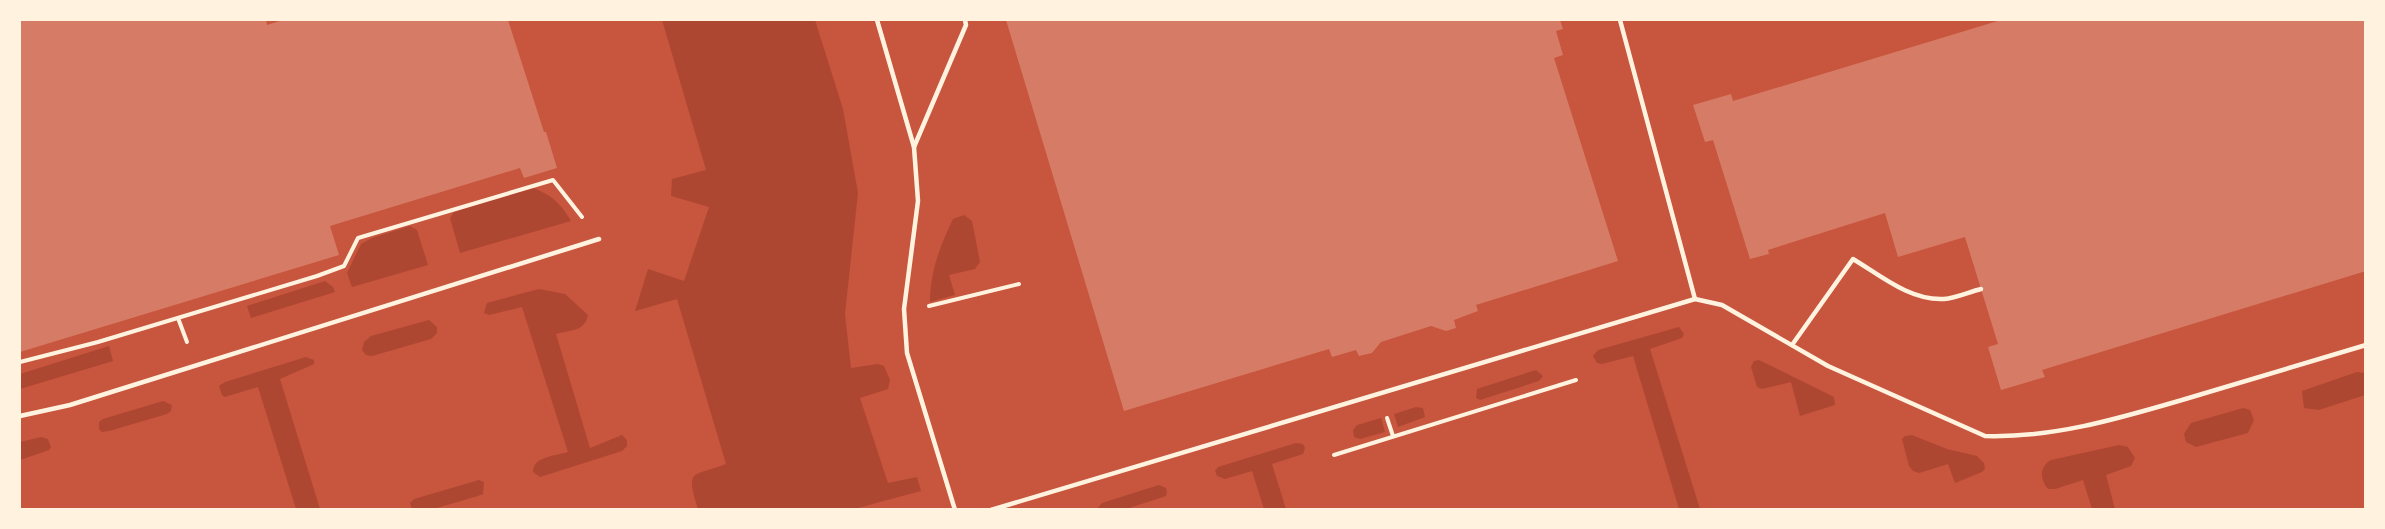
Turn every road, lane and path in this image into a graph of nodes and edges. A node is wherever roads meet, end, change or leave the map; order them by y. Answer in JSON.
{"nodes":[{"id":1,"x":877,"y":20,"type":"edge"},
{"id":2,"x":964,"y":20,"type":"edge"},
{"id":3,"x":1620,"y":20,"type":"edge"},
{"id":4,"x":914,"y":147,"type":"junction"},
{"id":5,"x":599,"y":239,"type":"joint"},
{"id":6,"x":1019,"y":284,"type":"dead end"},
{"id":7,"x":1981,"y":289,"type":"dead end"},
{"id":8,"x":1695,"y":299,"type":"junction"},
{"id":9,"x":904,"y":309,"type":"junction"},
{"id":10,"x":1792,"y":345,"type":"junction"},
{"id":11,"x":2366,"y":345,"type":"edge"},
{"id":12,"x":20,"y":362,"type":"edge"},
{"id":13,"x":1576,"y":380,"type":"dead end"},
{"id":14,"x":1386,"y":414,"type":"dead end"},
{"id":15,"x":20,"y":416,"type":"edge"},
{"id":16,"x":1393,"y":436,"type":"junction"},
{"id":17,"x":1334,"y":455,"type":"dead end"},
{"id":18,"x":956,"y":510,"type":"edge"},
{"id":19,"x":991,"y":510,"type":"edge"}],
"edges":[{"from":1,"to":4,"type":"lane"},
{"from":2,"to":4,"type":"lane"},
{"from":3,"to":8,"type":"lane"},
{"from":4,"to":9,"type":"lane"},
{"from":5,"to":12,"type":"path"},
{"from":5,"to":15,"type":"lane"},
{"from":6,"to":9,"type":"path"},
{"from":7,"to":10,"type":"lane"},
{"from":8,"to":10,"type":"lane"},
{"from":8,"to":19,"type":"lane"},
{"from":9,"to":18,"type":"lane"},
{"from":10,"to":11,"type":"lane"},
{"from":13,"to":16,"type":"path"},
{"from":14,"to":16,"type":"path"},
{"from":16,"to":17,"type":"path"}]}
